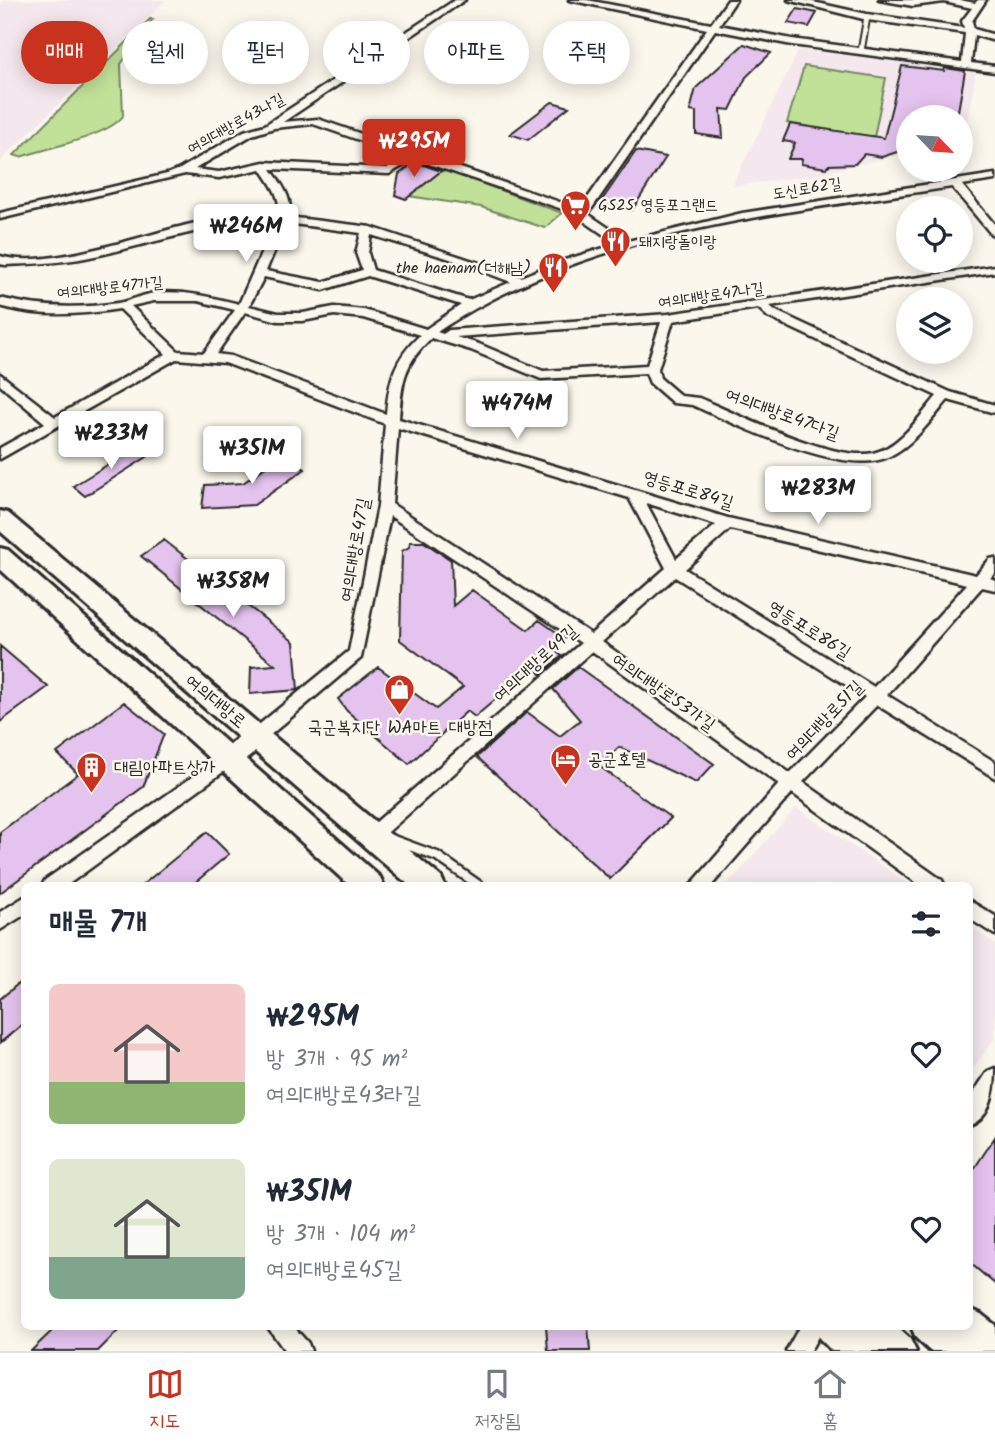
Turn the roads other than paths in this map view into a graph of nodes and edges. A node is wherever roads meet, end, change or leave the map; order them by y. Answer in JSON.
{"nodes":[{"id":1,"x":461,"y":0,"type":"edge"},
{"id":2,"x":573,"y":0,"type":"edge"},
{"id":3,"x":732,"y":0,"type":"edge"},
{"id":4,"x":792,"y":0,"type":"edge"},
{"id":5,"x":883,"y":0,"type":"edge"},
{"id":6,"x":944,"y":0,"type":"edge"},
{"id":7,"x":980,"y":3,"type":"edge"},
{"id":8,"x":867,"y":17,"type":"junction"},
{"id":9,"x":712,"y":28,"type":"junction"},
{"id":10,"x":970,"y":31,"type":"junction"},
{"id":11,"x":995,"y":38,"type":"edge"},
{"id":12,"x":861,"y":51,"type":"junction"},
{"id":13,"x":966,"y":65,"type":"junction"},
{"id":14,"x":995,"y":69,"type":"edge"},
{"id":15,"x":269,"y":127,"type":"junction"},
{"id":16,"x":413,"y":155,"type":"junction"},
{"id":17,"x":264,"y":165,"type":"junction"},
{"id":18,"x":184,"y":171,"type":"junction"},
{"id":19,"x":995,"y":177,"type":"edge"},
{"id":20,"x":954,"y":183,"type":"junction"},
{"id":21,"x":582,"y":214,"type":"junction"},
{"id":22,"x":0,"y":216,"type":"edge"},
{"id":23,"x":280,"y":220,"type":"junction"},
{"id":24,"x":367,"y":229,"type":"junction"},
{"id":25,"x":995,"y":232,"type":"edge"},
{"id":26,"x":626,"y":245,"type":"junction"},
{"id":27,"x":2,"y":264,"type":"edge"},
{"id":28,"x":995,"y":269,"type":"edge"},
{"id":29,"x":368,"y":272,"type":"junction"},
{"id":30,"x":259,"y":274,"type":"junction"},
{"id":31,"x":520,"y":281,"type":"junction"},
{"id":32,"x":0,"y":302,"type":"edge"},
{"id":33,"x":470,"y":304,"type":"junction"},
{"id":34,"x":123,"y":305,"type":"junction"},
{"id":35,"x":762,"y":305,"type":"junction"},
{"id":36,"x":243,"y":309,"type":"junction"},
{"id":37,"x":668,"y":318,"type":"junction"},
{"id":38,"x":428,"y":333,"type":"junction"},
{"id":39,"x":174,"y":355,"type":"junction"},
{"id":40,"x":207,"y":358,"type":"junction"},
{"id":41,"x":652,"y":369,"type":"junction"},
{"id":42,"x":0,"y":378,"type":"edge"},
{"id":43,"x":945,"y":395,"type":"junction"},
{"id":44,"x":995,"y":409,"type":"edge"},
{"id":45,"x":391,"y":421,"type":"junction"},
{"id":46,"x":53,"y":423,"type":"junction"},
{"id":47,"x":0,"y":454,"type":"edge"},
{"id":48,"x":634,"y":494,"type":"junction"},
{"id":49,"x":385,"y":506,"type":"junction"},
{"id":50,"x":0,"y":519,"type":"edge"},
{"id":51,"x":727,"y":523,"type":"junction"},
{"id":52,"x":0,"y":556,"type":"edge"},
{"id":53,"x":995,"y":563,"type":"edge"},
{"id":54,"x":674,"y":569,"type":"junction"},
{"id":55,"x":978,"y":582,"type":"junction"},
{"id":56,"x":995,"y":585,"type":"edge"},
{"id":57,"x":590,"y":641,"type":"junction"},
{"id":58,"x":876,"y":696,"type":"junction"},
{"id":59,"x":256,"y":737,"type":"junction"},
{"id":60,"x":228,"y":759,"type":"junction"},
{"id":61,"x":995,"y":771,"type":"edge"},
{"id":62,"x":791,"y":783,"type":"junction"},
{"id":63,"x":373,"y":835,"type":"junction"},
{"id":64,"x":57,"y":882,"type":"edge"},
{"id":65,"x":363,"y":882,"type":"edge"},
{"id":66,"x":426,"y":882,"type":"edge"},
{"id":67,"x":474,"y":882,"type":"edge"},
{"id":68,"x":703,"y":882,"type":"edge"},
{"id":69,"x":930,"y":882,"type":"edge"},
{"id":70,"x":21,"y":907,"type":"edge"},
{"id":71,"x":973,"y":911,"type":"edge"},
{"id":72,"x":0,"y":922,"type":"edge"},
{"id":73,"x":995,"y":927,"type":"edge"},
{"id":74,"x":995,"y":1078,"type":"edge"},
{"id":75,"x":973,"y":1111,"type":"edge"},
{"id":76,"x":973,"y":1329,"type":"edge"},
{"id":77,"x":282,"y":1330,"type":"edge"},
{"id":78,"x":810,"y":1330,"type":"edge"},
{"id":79,"x":835,"y":1330,"type":"edge"},
{"id":80,"x":874,"y":1330,"type":"edge"},
{"id":81,"x":932,"y":1330,"type":"edge"},
{"id":82,"x":995,"y":1348,"type":"edge"},
{"id":83,"x":300,"y":1351,"type":"edge"},
{"id":84,"x":797,"y":1351,"type":"edge"},
{"id":85,"x":858,"y":1351,"type":"edge"},
{"id":86,"x":898,"y":1351,"type":"edge"},
{"id":87,"x":956,"y":1351,"type":"edge"}],
"edges":[{"from":1,"to":15,"type":"street","name":"여의대방로43나길"},
{"from":2,"to":9,"type":"street"},
{"from":3,"to":9,"type":"street"},
{"from":4,"to":8,"type":"street"},
{"from":5,"to":6,"type":"street"},
{"from":6,"to":7,"type":"street"},
{"from":7,"to":10,"type":"street"},
{"from":8,"to":10,"type":"street"},
{"from":8,"to":12,"type":"lane"},
{"from":9,"to":12,"type":"street"},
{"from":9,"to":21,"type":"street"},
{"from":10,"to":11,"type":"street"},
{"from":10,"to":13,"type":"street"},
{"from":12,"to":13,"type":"street"},
{"from":13,"to":14,"type":"street"},
{"from":15,"to":16,"type":"street"},
{"from":15,"to":18,"type":"street","name":"여의대방로43나길"},
{"from":16,"to":17,"type":"street"},
{"from":16,"to":21,"type":"street"},
{"from":17,"to":18,"type":"street"},
{"from":17,"to":23,"type":"street"},
{"from":18,"to":22,"type":"street","name":"여의대방로43나길"},
{"from":19,"to":20,"type":"street","name":"도신로62길"},
{"from":20,"to":25,"type":"street"},
{"from":20,"to":26,"type":"street","name":"도신로62길"},
{"from":21,"to":26,"type":"street"},
{"from":23,"to":24,"type":"street"},
{"from":23,"to":27,"type":"street"},
{"from":23,"to":30,"type":"street"},
{"from":24,"to":29,"type":"street"},
{"from":24,"to":31,"type":"street"},
{"from":26,"to":31,"type":"street","name":"여의대방로47길"},
{"from":28,"to":35,"type":"street","name":"여의대방로47나길"},
{"from":29,"to":30,"type":"street"},
{"from":29,"to":33,"type":"street"},
{"from":30,"to":36,"type":"street"},
{"from":31,"to":33,"type":"street","name":"여의대방로47길"},
{"from":32,"to":34,"type":"street","name":"여의대방로47가길"},
{"from":33,"to":38,"type":"street","name":"여의대방로47길"},
{"from":34,"to":36,"type":"street","name":"여의대방로47가길"},
{"from":34,"to":39,"type":"street"},
{"from":35,"to":37,"type":"street","name":"여의대방로47나길"},
{"from":35,"to":43,"type":"street"},
{"from":36,"to":38,"type":"street","name":"여의대방로47가길"},
{"from":36,"to":40,"type":"street"},
{"from":37,"to":38,"type":"street","name":"여의대방로47나길"},
{"from":37,"to":41,"type":"street"},
{"from":38,"to":41,"type":"street"},
{"from":38,"to":45,"type":"street","name":"여의대방로47길"},
{"from":39,"to":40,"type":"street","name":"영등포로84길"},
{"from":39,"to":46,"type":"street"},
{"from":40,"to":45,"type":"street","name":"영등포로84길"},
{"from":41,"to":43,"type":"street","name":"여의대방로47다길"},
{"from":42,"to":46,"type":"street"},
{"from":43,"to":44,"type":"street"},
{"from":45,"to":48,"type":"street","name":"영등포로84길"},
{"from":45,"to":49,"type":"street","name":"여의대방로47길"},
{"from":46,"to":47,"type":"street"},
{"from":48,"to":51,"type":"street","name":"영등포로84길"},
{"from":48,"to":54,"type":"street","name":"영등포로86길"},
{"from":49,"to":57,"type":"street","name":"여의대방로53가길"},
{"from":49,"to":59,"type":"street","name":"여의대방로47길"},
{"from":50,"to":59,"type":"main road","name":"여의대방로"},
{"from":51,"to":54,"type":"street","name":"여의대방로49길"},
{"from":51,"to":55,"type":"street","name":"영등포로84길"},
{"from":52,"to":60,"type":"main road","name":"여의대방로"},
{"from":53,"to":55,"type":"street"},
{"from":54,"to":57,"type":"street","name":"여의대방로49길"},
{"from":54,"to":58,"type":"street","name":"영등포로86길"},
{"from":55,"to":56,"type":"street","name":"영등포로84길"},
{"from":55,"to":58,"type":"street","name":"여의대방로51길"},
{"from":57,"to":62,"type":"street","name":"여의대방로53가길"},
{"from":57,"to":63,"type":"street","name":"여의대방로49길"},
{"from":58,"to":61,"type":"street","name":"영등포로86길"},
{"from":58,"to":62,"type":"street","name":"여의대방로51길"},
{"from":59,"to":60,"type":"street"},
{"from":59,"to":63,"type":"main road","name":"여의대방로"},
{"from":60,"to":64,"type":"street"},
{"from":60,"to":65,"type":"main road","name":"여의대방로"},
{"from":62,"to":68,"type":"street","name":"여의대방로51길"},
{"from":62,"to":69,"type":"street","name":"여의대방로53가길"},
{"from":63,"to":66,"type":"main road","name":"여의대방로"},
{"from":63,"to":67,"type":"lane"},
{"from":70,"to":72,"type":"street"},
{"from":71,"to":73,"type":"street"},
{"from":74,"to":75,"type":"street"},
{"from":76,"to":82,"type":"main road"},
{"from":77,"to":83,"type":"street"},
{"from":78,"to":84,"type":"street"},
{"from":79,"to":85,"type":"main road"},
{"from":80,"to":86,"type":"main road"},
{"from":81,"to":87,"type":"main road"}]}
